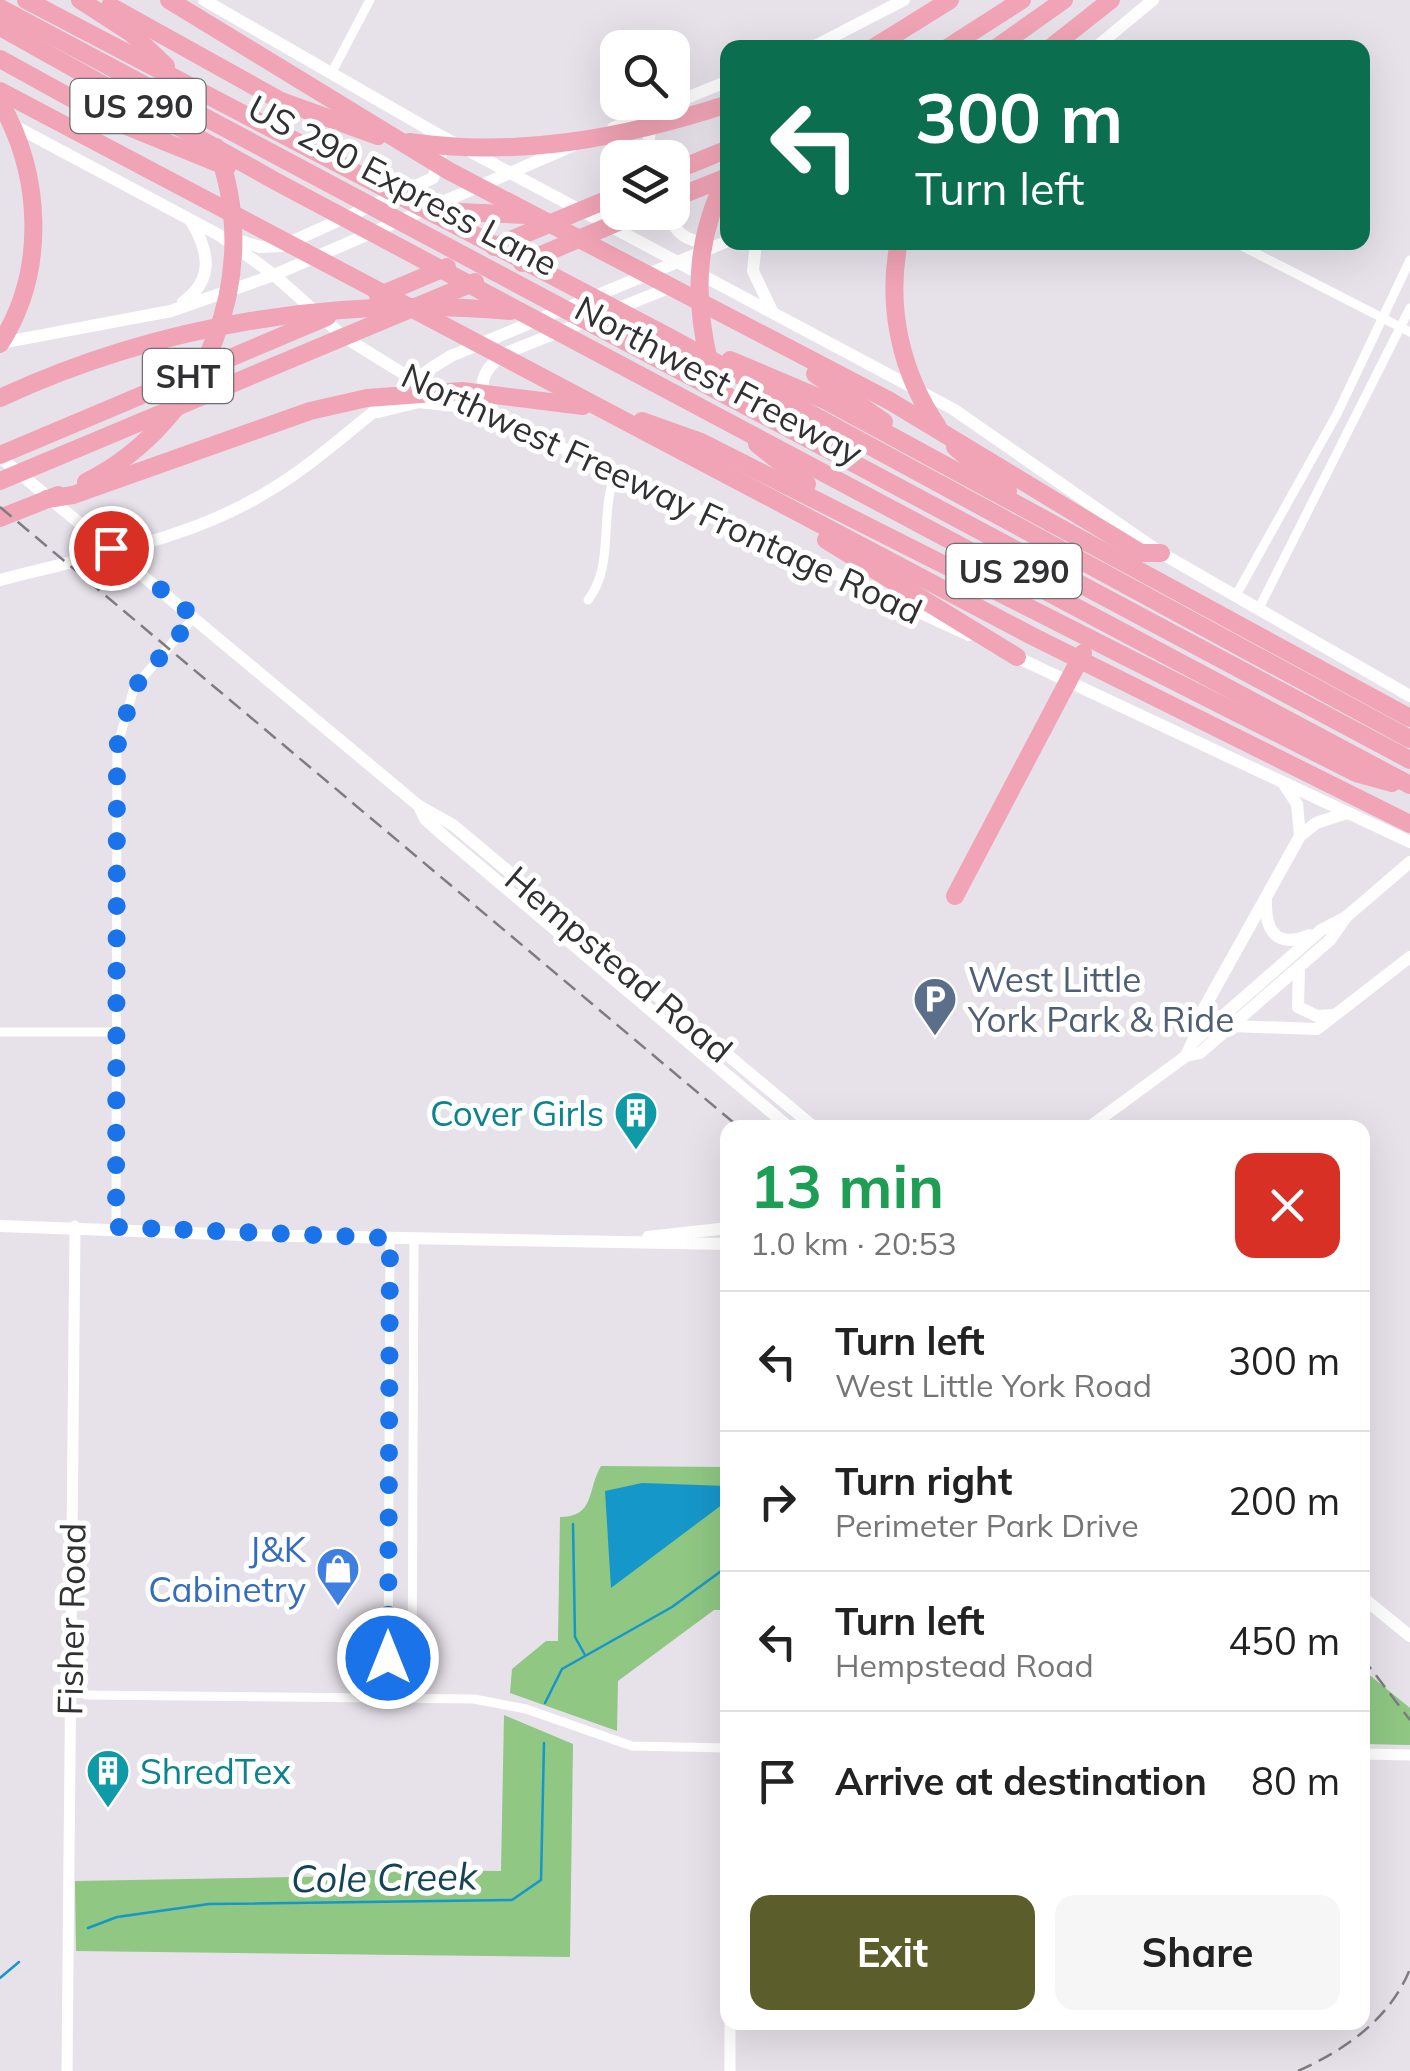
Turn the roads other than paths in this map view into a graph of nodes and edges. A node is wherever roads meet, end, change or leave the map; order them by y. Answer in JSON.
{"nodes":[{"id":1,"x":26,"y":0,"type":"edge"},
{"id":2,"x":80,"y":0,"type":"edge"},
{"id":3,"x":99,"y":0,"type":"edge"},
{"id":4,"x":153,"y":0,"type":"edge"},
{"id":5,"x":169,"y":0,"type":"edge"},
{"id":6,"x":204,"y":0,"type":"edge"},
{"id":7,"x":370,"y":0,"type":"edge"},
{"id":8,"x":904,"y":0,"type":"edge"},
{"id":9,"x":950,"y":0,"type":"edge"},
{"id":10,"x":1064,"y":0,"type":"edge"},
{"id":11,"x":1110,"y":0,"type":"edge"},
{"id":12,"x":1153,"y":0,"type":"edge"},
{"id":13,"x":1021,"y":1,"type":"edge"},
{"id":14,"x":0,"y":8,"type":"edge"},
{"id":15,"x":208,"y":24,"type":"junction"},
{"id":16,"x":0,"y":27,"type":"edge"},
{"id":17,"x":905,"y":29,"type":"junction"},
{"id":18,"x":826,"y":40,"type":"edge"},
{"id":19,"x":881,"y":40,"type":"edge"},
{"id":20,"x":886,"y":40,"type":"edge"},
{"id":21,"x":959,"y":40,"type":"edge"},
{"id":22,"x":1008,"y":40,"type":"edge"},
{"id":23,"x":1060,"y":40,"type":"edge"},
{"id":24,"x":1104,"y":40,"type":"edge"},
{"id":25,"x":0,"y":59,"type":"edge"},
{"id":26,"x":332,"y":72,"type":"junction"},
{"id":27,"x":720,"y":84,"type":"edge"},
{"id":28,"x":0,"y":90,"type":"edge"},
{"id":29,"x":690,"y":96,"type":"edge"},
{"id":30,"x":0,"y":102,"type":"edge"},
{"id":31,"x":720,"y":106,"type":"edge"},
{"id":32,"x":0,"y":119,"type":"edge"},
{"id":33,"x":632,"y":120,"type":"edge"},
{"id":34,"x":430,"y":130,"type":"junction"},
{"id":35,"x":720,"y":152,"type":"edge"},
{"id":36,"x":690,"y":165,"type":"edge"},
{"id":37,"x":509,"y":173,"type":"junction"},
{"id":38,"x":720,"y":179,"type":"edge"},
{"id":39,"x":690,"y":192,"type":"edge"},
{"id":40,"x":720,"y":192,"type":"edge"},
{"id":41,"x":720,"y":193,"type":"edge"},
{"id":42,"x":690,"y":197,"type":"edge"},
{"id":43,"x":600,"y":203,"type":"edge"},
{"id":44,"x":600,"y":211,"type":"edge"},
{"id":45,"x":190,"y":218,"type":"junction"},
{"id":46,"x":600,"y":230,"type":"edge"},
{"id":47,"x":675,"y":230,"type":"edge"},
{"id":48,"x":219,"y":234,"type":"junction"},
{"id":49,"x":720,"y":243,"type":"edge"},
{"id":50,"x":720,"y":244,"type":"edge"},
{"id":51,"x":755,"y":250,"type":"edge"},
{"id":52,"x":898,"y":250,"type":"edge"},
{"id":53,"x":1249,"y":250,"type":"edge"},
{"id":54,"x":1410,"y":260,"type":"edge"},
{"id":55,"x":676,"y":262,"type":"junction"},
{"id":56,"x":274,"y":275,"type":"junction"},
{"id":57,"x":727,"y":289,"type":"junction"},
{"id":58,"x":1410,"y":308,"type":"edge"},
{"id":59,"x":171,"y":310,"type":"junction"},
{"id":60,"x":774,"y":314,"type":"junction"},
{"id":61,"x":1383,"y":322,"type":"junction"},
{"id":62,"x":737,"y":326,"type":"junction"},
{"id":63,"x":1406,"y":330,"type":"edge"},
{"id":64,"x":0,"y":343,"type":"edge"},
{"id":65,"x":412,"y":379,"type":"junction"},
{"id":66,"x":0,"y":398,"type":"edge"},
{"id":67,"x":472,"y":409,"type":"junction"},
{"id":68,"x":361,"y":418,"type":"junction"},
{"id":69,"x":505,"y":424,"type":"junction"},
{"id":70,"x":0,"y":456,"type":"edge"},
{"id":71,"x":707,"y":465,"type":"junction"},
{"id":72,"x":615,"y":475,"type":"junction"},
{"id":73,"x":0,"y":481,"type":"edge"},
{"id":74,"x":47,"y":499,"type":"junction"},
{"id":75,"x":0,"y":518,"type":"edge"},
{"id":76,"x":966,"y":522,"type":"junction"},
{"id":77,"x":886,"y":536,"type":"junction"},
{"id":78,"x":1098,"y":547,"type":"junction"},
{"id":79,"x":1062,"y":552,"type":"junction"},
{"id":80,"x":1161,"y":552,"type":"junction"},
{"id":81,"x":0,"y":580,"type":"edge"},
{"id":82,"x":1236,"y":598,"type":"junction"},
{"id":83,"x":588,"y":600,"type":"dead end"},
{"id":84,"x":1258,"y":610,"type":"junction"},
{"id":85,"x":194,"y":617,"type":"junction"},
{"id":86,"x":1017,"y":657,"type":"junction"},
{"id":87,"x":1232,"y":664,"type":"junction"},
{"id":88,"x":1410,"y":696,"type":"edge"},
{"id":89,"x":1410,"y":718,"type":"edge"},
{"id":90,"x":1410,"y":739,"type":"edge"},
{"id":91,"x":1410,"y":760,"type":"edge"},
{"id":92,"x":1022,"y":772,"type":"junction"},
{"id":93,"x":1284,"y":784,"type":"junction"},
{"id":94,"x":1410,"y":787,"type":"edge"},
{"id":95,"x":419,"y":806,"type":"junction"},
{"id":96,"x":1347,"y":813,"type":"junction"},
{"id":97,"x":1410,"y":824,"type":"edge"},
{"id":98,"x":1300,"y":836,"type":"junction"},
{"id":99,"x":1410,"y":842,"type":"edge"},
{"id":100,"x":1410,"y":862,"type":"edge"},
{"id":101,"x":1266,"y":898,"type":"junction"},
{"id":102,"x":1346,"y":917,"type":"junction"},
{"id":103,"x":1321,"y":930,"type":"junction"},
{"id":104,"x":1410,"y":957,"type":"edge"},
{"id":105,"x":1299,"y":967,"type":"junction"},
{"id":106,"x":1336,"y":1015,"type":"junction"},
{"id":107,"x":1232,"y":1026,"type":"junction"},
{"id":108,"x":0,"y":1032,"type":"edge"},
{"id":109,"x":116,"y":1032,"type":"junction"},
{"id":110,"x":1189,"y":1050,"type":"junction"},
{"id":111,"x":781,"y":1120,"type":"edge"},
{"id":112,"x":805,"y":1120,"type":"edge"},
{"id":113,"x":1098,"y":1120,"type":"edge"},
{"id":114,"x":0,"y":1226,"type":"edge"},
{"id":115,"x":75,"y":1226,"type":"junction"},
{"id":116,"x":116,"y":1227,"type":"junction"},
{"id":117,"x":720,"y":1228,"type":"edge"},
{"id":118,"x":390,"y":1238,"type":"junction"},
{"id":119,"x":414,"y":1238,"type":"junction"},
{"id":120,"x":636,"y":1239,"type":"junction"},
{"id":121,"x":720,"y":1244,"type":"edge"},
{"id":122,"x":416,"y":1376,"type":"junction"},
{"id":123,"x":392,"y":1377,"type":"junction"},
{"id":124,"x":390,"y":1506,"type":"junction"},
{"id":125,"x":414,"y":1506,"type":"junction"},
{"id":126,"x":1370,"y":1604,"type":"edge"},
{"id":127,"x":1410,"y":1636,"type":"edge"},
{"id":128,"x":86,"y":1695,"type":"dead end"},
{"id":129,"x":388,"y":1698,"type":"junction"},
{"id":130,"x":412,"y":1698,"type":"junction"},
{"id":131,"x":720,"y":1748,"type":"edge"},
{"id":132,"x":1370,"y":1754,"type":"edge"},
{"id":133,"x":1410,"y":1755,"type":"edge"},
{"id":134,"x":730,"y":2030,"type":"edge"},
{"id":135,"x":68,"y":2071,"type":"edge"},
{"id":136,"x":730,"y":2071,"type":"edge"}],
"edges":[{"from":1,"to":79,"type":"highway","name":"Northwest Freeway","number":"US 290"},
{"from":2,"to":74,"type":"highway"},
{"from":3,"to":31,"type":"highway"},
{"from":4,"to":15,"type":"highway"},
{"from":5,"to":15,"type":"highway"},
{"from":6,"to":26,"type":"main road"},
{"from":7,"to":26,"type":"street"},
{"from":8,"to":18,"type":"main road"},
{"from":9,"to":17,"type":"highway"},
{"from":10,"to":22,"type":"highway"},
{"from":11,"to":23,"type":"highway"},
{"from":12,"to":24,"type":"main road"},
{"from":13,"to":21,"type":"highway"},
{"from":14,"to":76,"type":"highway","name":"US 290 Express Lane"},
{"from":15,"to":62,"type":"highway"},
{"from":16,"to":94,"type":"highway","name":"Northwest Freeway","number":"US 290"},
{"from":17,"to":19,"type":"highway"},
{"from":17,"to":20,"type":"highway"},
{"from":25,"to":44,"type":"highway"},
{"from":26,"to":34,"type":"main road"},
{"from":27,"to":29,"type":"main road"},
{"from":28,"to":71,"type":"highway"},
{"from":30,"to":64,"type":"highway"},
{"from":32,"to":45,"type":"main road","name":"Northwest Freeway Frontage Road"},
{"from":33,"to":37,"type":"main road"},
{"from":34,"to":37,"type":"main road"},
{"from":34,"to":48,"type":"main road"},
{"from":35,"to":36,"type":"highway"},
{"from":37,"to":55,"type":"main road"},
{"from":37,"to":56,"type":"main road"},
{"from":38,"to":39,"type":"highway"},
{"from":40,"to":42,"type":"highway"},
{"from":41,"to":77,"type":"highway"},
{"from":43,"to":70,"type":"highway","number":"SHT"},
{"from":45,"to":48,"type":"main road","name":"Northwest Freeway Frontage Road"},
{"from":45,"to":59,"type":"main road"},
{"from":46,"to":73,"type":"highway","number":"SHT"},
{"from":47,"to":49,"type":"main road"},
{"from":48,"to":56,"type":"main road","name":"Northwest Freeway Frontage Road"},
{"from":50,"to":55,"type":"main road"},
{"from":51,"to":60,"type":"main road"},
{"from":52,"to":78,"type":"highway"},
{"from":53,"to":61,"type":"street"},
{"from":54,"to":61,"type":"street"},
{"from":55,"to":57,"type":"main road"},
{"from":55,"to":65,"type":"main road"},
{"from":56,"to":59,"type":"main road"},
{"from":56,"to":65,"type":"main road","name":"Northwest Freeway Frontage Road"},
{"from":57,"to":60,"type":"main road"},
{"from":57,"to":69,"type":"main road"},
{"from":58,"to":63,"type":"street"},
{"from":59,"to":64,"type":"main road"},
{"from":60,"to":80,"type":"main road"},
{"from":61,"to":63,"type":"street"},
{"from":61,"to":82,"type":"street"},
{"from":62,"to":79,"type":"highway"},
{"from":62,"to":80,"type":"highway"},
{"from":63,"to":84,"type":"street"},
{"from":65,"to":67,"type":"main road","name":"Northwest Freeway Frontage Road"},
{"from":65,"to":68,"type":"main road"},
{"from":66,"to":78,"type":"highway"},
{"from":67,"to":68,"type":"main road"},
{"from":67,"to":69,"type":"main road","name":"Northwest Freeway Frontage Road"},
{"from":68,"to":81,"type":"main road"},
{"from":69,"to":72,"type":"main road","name":"Northwest Freeway Frontage Road"},
{"from":70,"to":85,"type":"main road","name":"Hempstead Road"},
{"from":71,"to":86,"type":"highway"},
{"from":71,"to":97,"type":"highway"},
{"from":72,"to":83,"type":"street"},
{"from":72,"to":86,"type":"main road","name":"Northwest Freeway Frontage Road"},
{"from":74,"to":75,"type":"highway"},
{"from":74,"to":77,"type":"highway"},
{"from":76,"to":87,"type":"highway","name":"US 290 Express Lane"},
{"from":76,"to":92,"type":"highway"},
{"from":77,"to":94,"type":"highway"},
{"from":78,"to":89,"type":"highway"},
{"from":79,"to":90,"type":"highway","name":"Northwest Freeway","number":"US 290"},
{"from":80,"to":82,"type":"main road"},
{"from":82,"to":84,"type":"main road"},
{"from":84,"to":88,"type":"main road"},
{"from":85,"to":95,"type":"main road","name":"Hempstead Road"},
{"from":85,"to":109,"type":"street"},
{"from":86,"to":93,"type":"main road","name":"Northwest Freeway Frontage Road"},
{"from":87,"to":91,"type":"highway","name":"US 290 Express Lane"},
{"from":87,"to":92,"type":"highway"},
{"from":92,"to":92,"type":"highway"},
{"from":93,"to":96,"type":"main road","name":"Northwest Freeway Frontage Road"},
{"from":93,"to":98,"type":"main road"},
{"from":95,"to":111,"type":"main road","name":"Hempstead Road"},
{"from":95,"to":112,"type":"main road","name":"Hempstead Road"},
{"from":96,"to":98,"type":"main road"},
{"from":96,"to":99,"type":"main road","name":"Northwest Freeway Frontage Road"},
{"from":98,"to":101,"type":"main road"},
{"from":100,"to":102,"type":"main road"},
{"from":101,"to":103,"type":"main road"},
{"from":101,"to":110,"type":"main road"},
{"from":102,"to":103,"type":"main road"},
{"from":102,"to":105,"type":"main road"},
{"from":103,"to":110,"type":"main road"},
{"from":104,"to":106,"type":"main road"},
{"from":105,"to":106,"type":"main road"},
{"from":105,"to":107,"type":"main road"},
{"from":106,"to":107,"type":"main road"},
{"from":107,"to":110,"type":"main road"},
{"from":108,"to":109,"type":"street"},
{"from":109,"to":116,"type":"street"},
{"from":110,"to":113,"type":"main road"},
{"from":114,"to":115,"type":"main road"},
{"from":115,"to":116,"type":"main road"},
{"from":115,"to":135,"type":"street","name":"Fisher Road"},
{"from":116,"to":118,"type":"main road"},
{"from":117,"to":120,"type":"main road"},
{"from":118,"to":119,"type":"main road"},
{"from":118,"to":123,"type":"street"},
{"from":119,"to":120,"type":"main road"},
{"from":119,"to":122,"type":"street"},
{"from":120,"to":121,"type":"main road"},
{"from":122,"to":123,"type":"street"},
{"from":122,"to":125,"type":"street"},
{"from":123,"to":124,"type":"street"},
{"from":124,"to":125,"type":"street"},
{"from":124,"to":129,"type":"street"},
{"from":125,"to":130,"type":"street"},
{"from":126,"to":127,"type":"main road"},
{"from":128,"to":129,"type":"street"},
{"from":129,"to":130,"type":"street"},
{"from":130,"to":131,"type":"street"},
{"from":132,"to":133,"type":"street"},
{"from":134,"to":136,"type":"street"}]}
